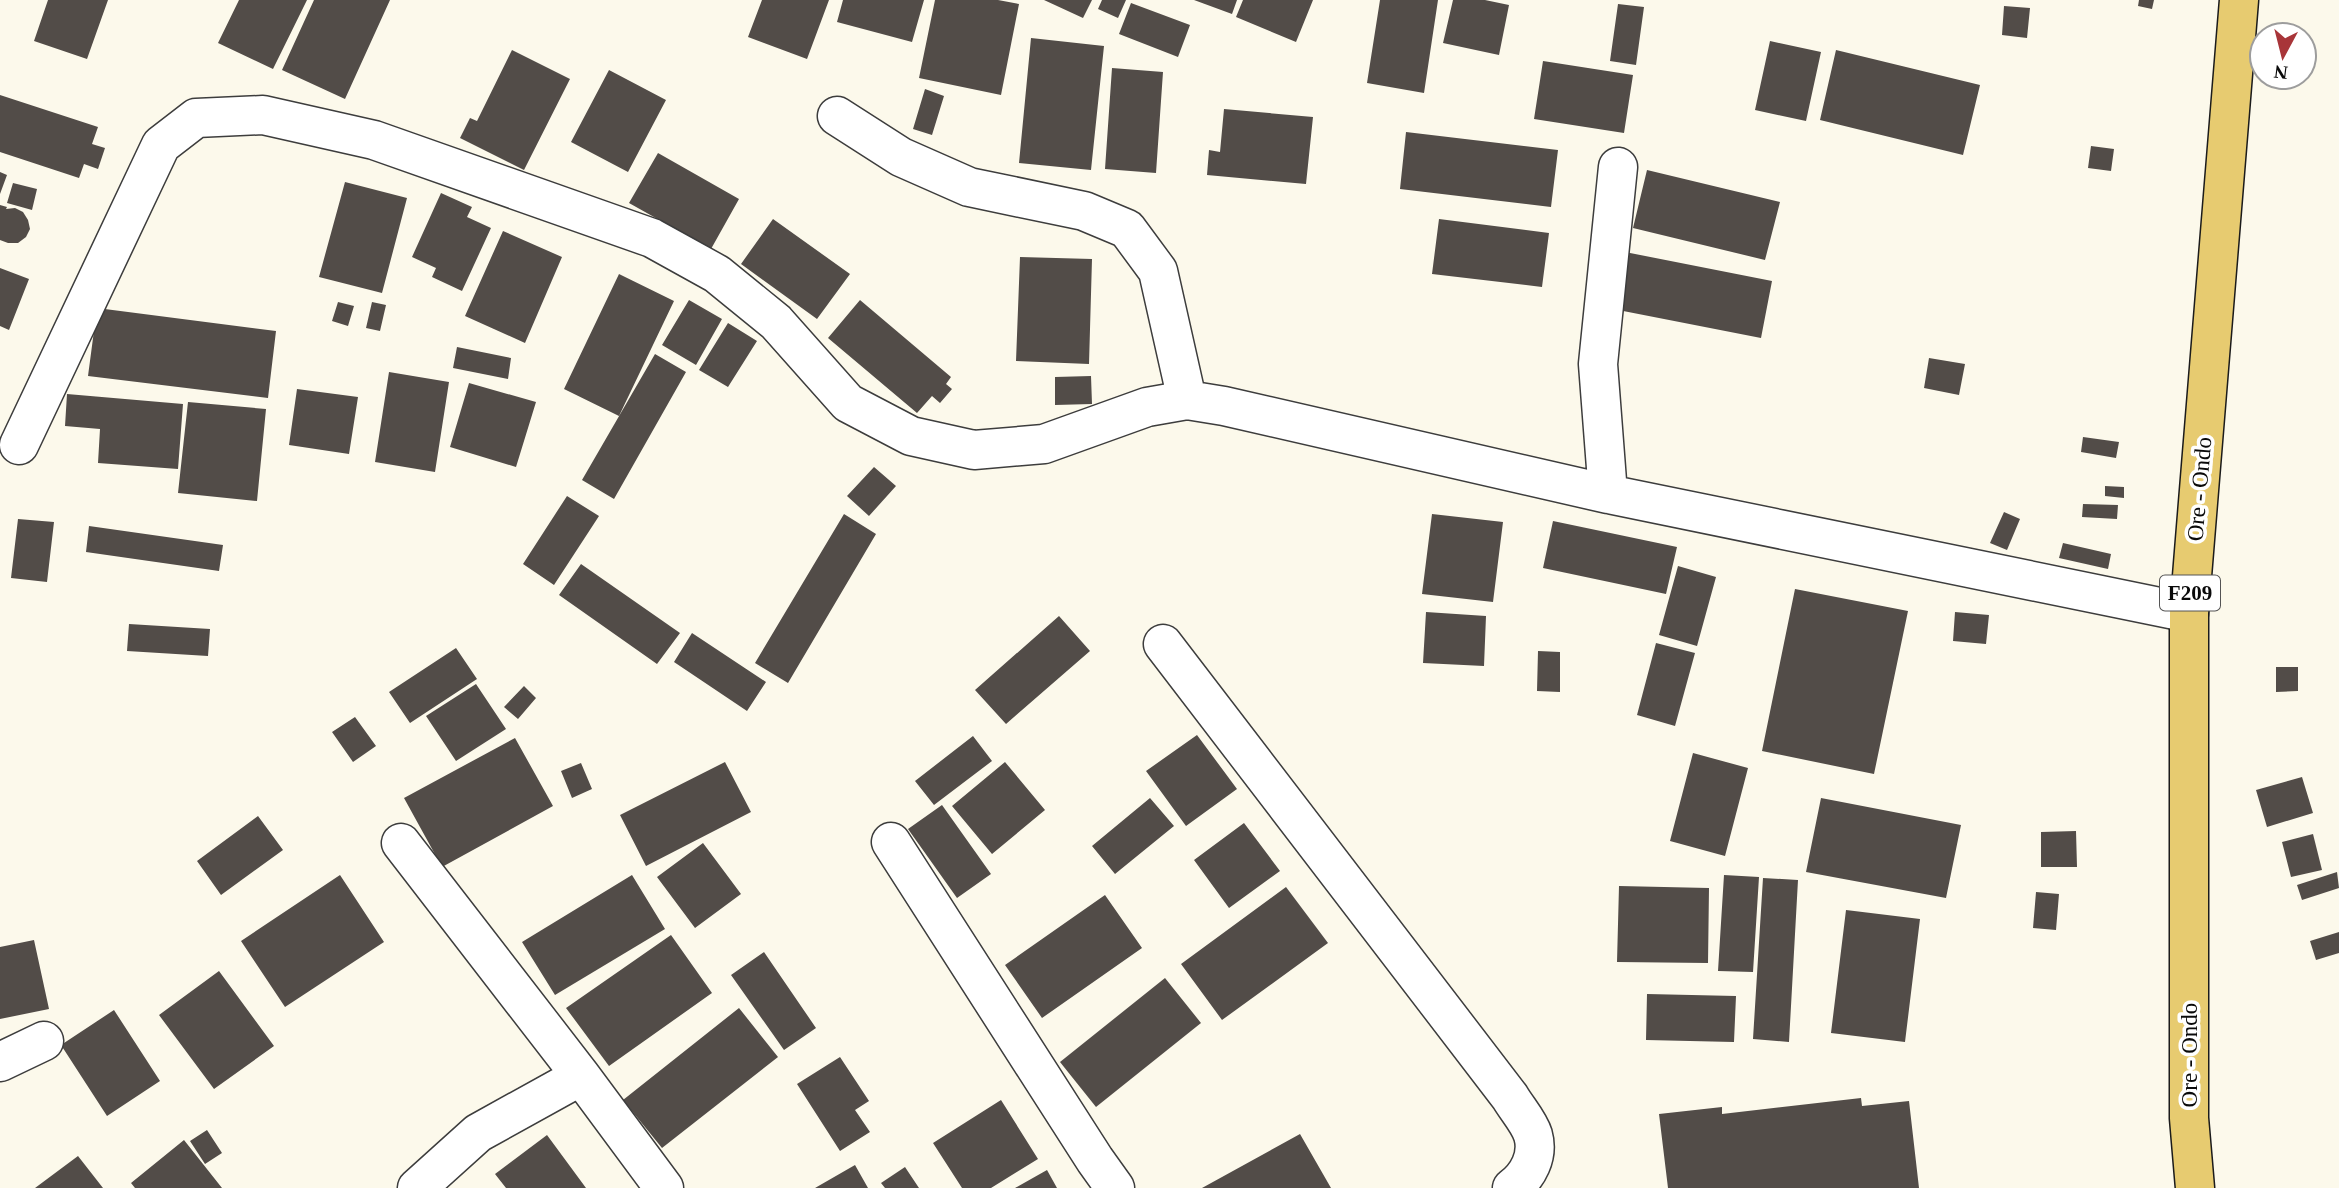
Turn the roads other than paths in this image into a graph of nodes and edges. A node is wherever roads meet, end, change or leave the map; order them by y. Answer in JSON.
{"nodes":[{"id":1,"x":2239,"y":0,"type":"edge"},
{"id":2,"x":837,"y":116,"type":"dead end"},
{"id":3,"x":1618,"y":167,"type":"dead end"},
{"id":4,"x":1187,"y":400,"type":"junction"},
{"id":5,"x":19,"y":445,"type":"dead end"},
{"id":6,"x":1608,"y":494,"type":"junction"},
{"id":7,"x":2189,"y":613,"type":"junction"},
{"id":8,"x":1163,"y":644,"type":"dead end"},
{"id":9,"x":891,"y":842,"type":"dead end"},
{"id":10,"x":401,"y":844,"type":"dead end"},
{"id":11,"x":44,"y":1041,"type":"dead end"},
{"id":12,"x":0,"y":1062,"type":"edge"},
{"id":13,"x":581,"y":1076,"type":"junction"},
{"id":14,"x":417,"y":1188,"type":"edge"},
{"id":15,"x":664,"y":1188,"type":"edge"},
{"id":16,"x":1115,"y":1188,"type":"edge"},
{"id":17,"x":1512,"y":1188,"type":"edge"},
{"id":18,"x":2195,"y":1188,"type":"edge"}],
"edges":[{"from":1,"to":7,"type":"main road","name":"Ore - Ondo","number":"F209"},
{"from":2,"to":4,"type":"street"},
{"from":3,"to":6,"type":"street"},
{"from":4,"to":5,"type":"street"},
{"from":4,"to":6,"type":"street"},
{"from":6,"to":7,"type":"street"},
{"from":7,"to":18,"type":"main road","name":"Ore - Ondo","number":"F209"},
{"from":8,"to":17,"type":"street"},
{"from":9,"to":16,"type":"street"},
{"from":10,"to":13,"type":"street"},
{"from":11,"to":12,"type":"street"},
{"from":13,"to":14,"type":"street"},
{"from":13,"to":15,"type":"street"}]}
